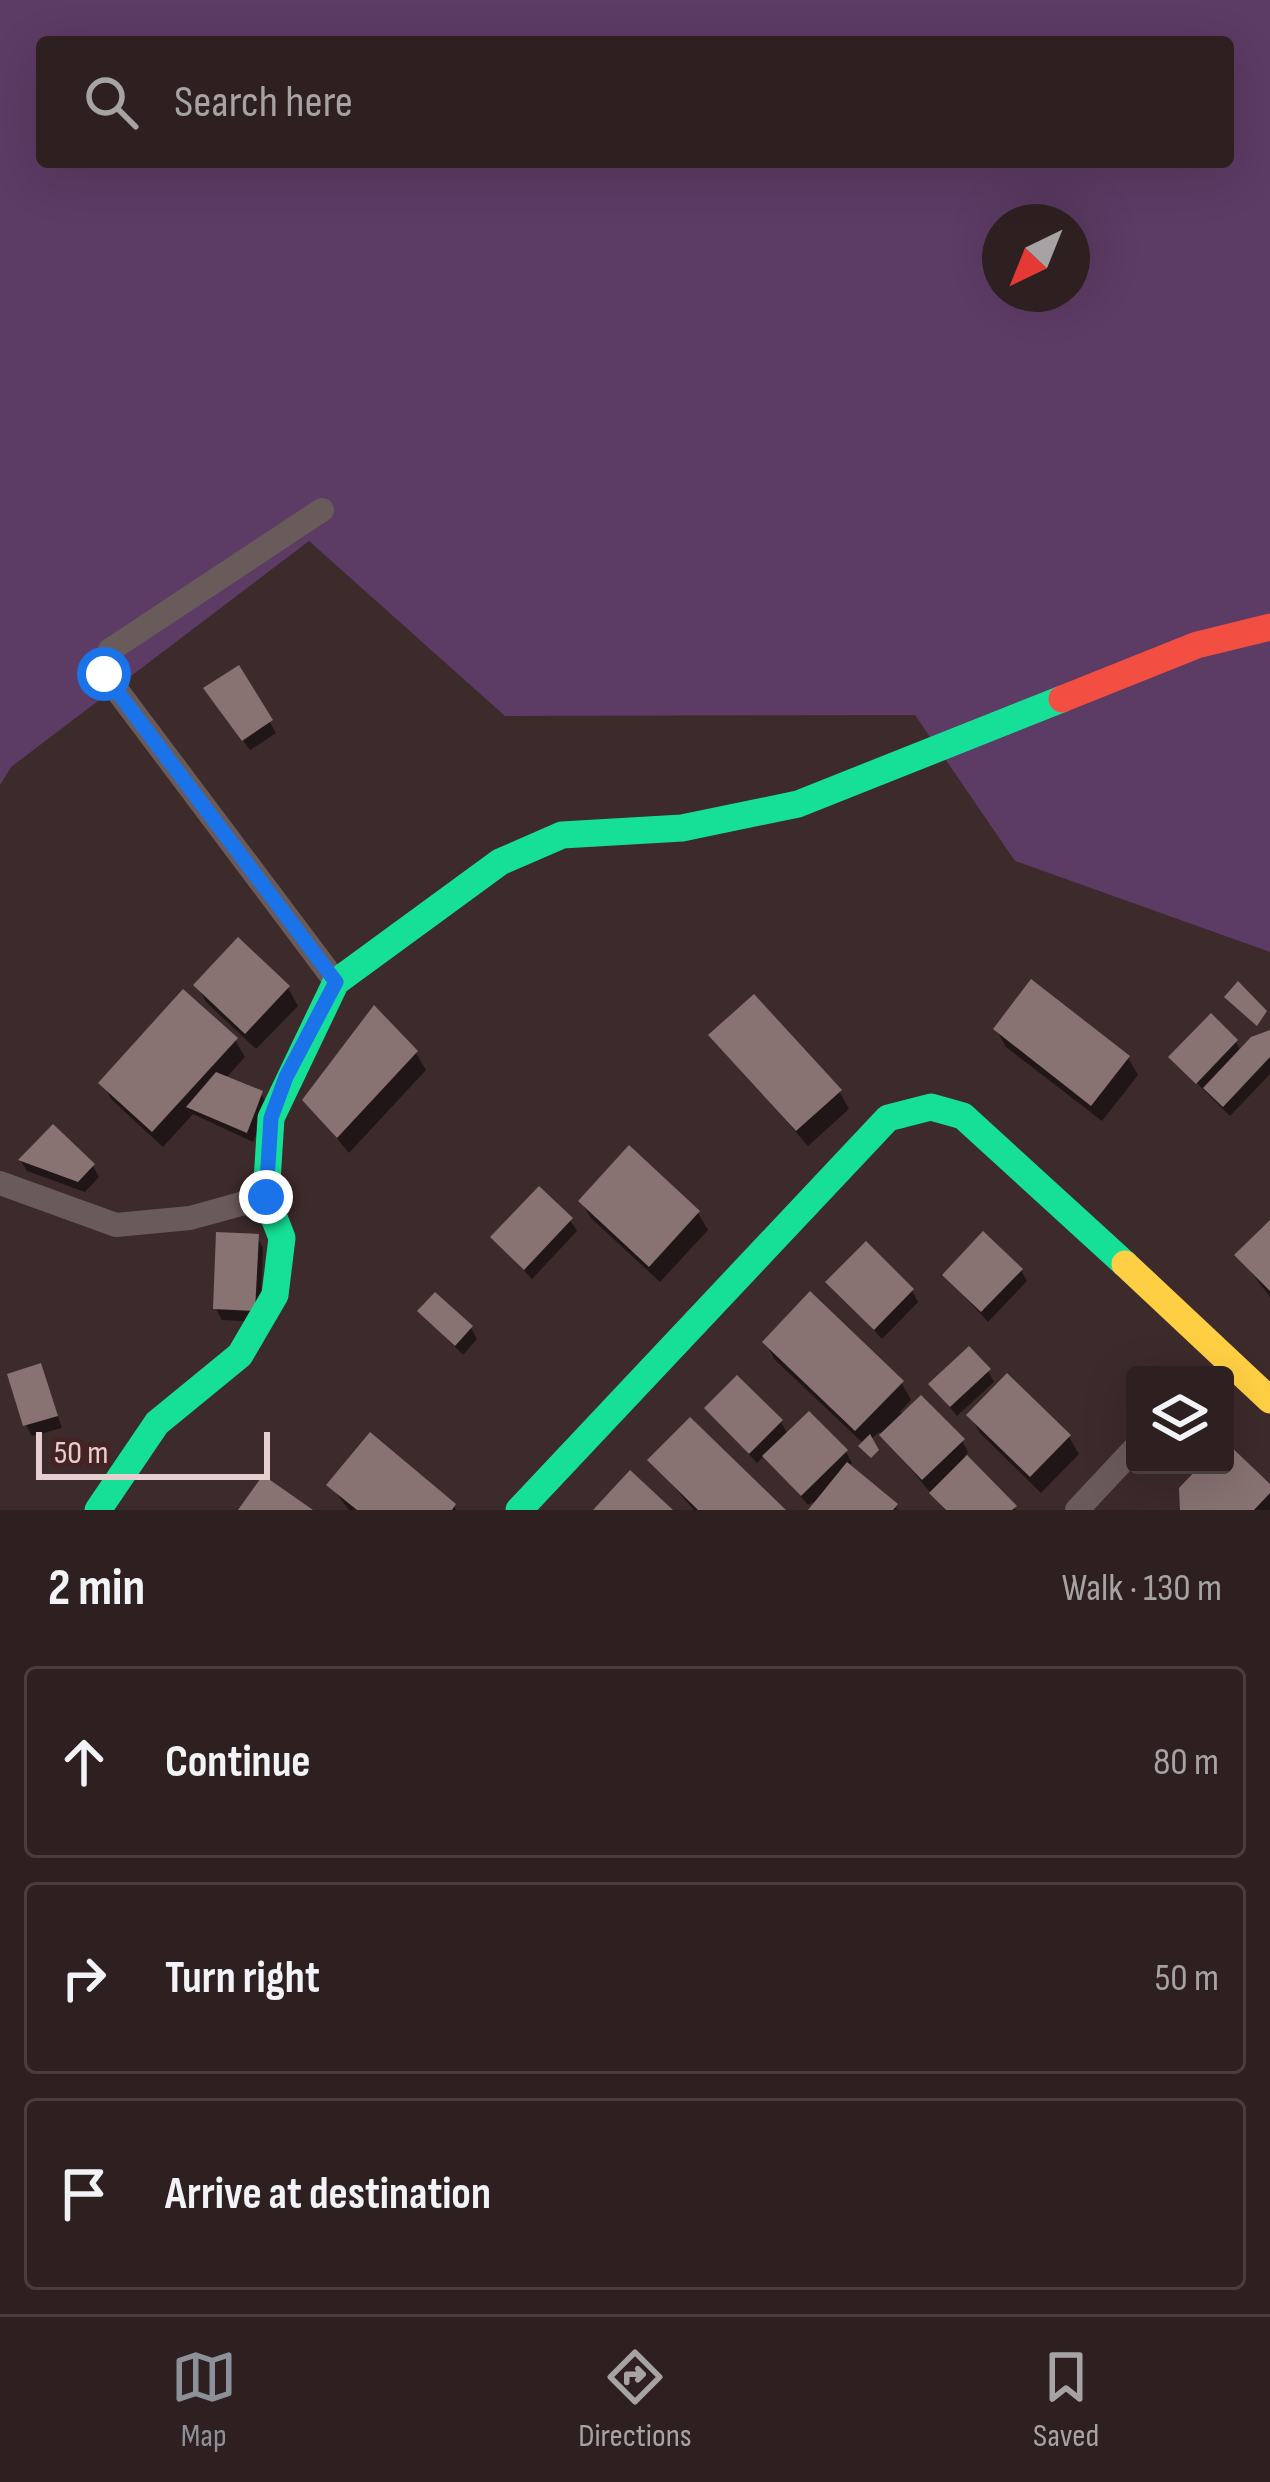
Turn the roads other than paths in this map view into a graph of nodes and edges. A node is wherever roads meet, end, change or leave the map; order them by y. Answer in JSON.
{"nodes":[{"id":1,"x":322,"y":511,"type":"dead end"},
{"id":2,"x":1270,"y":627,"type":"edge"},
{"id":3,"x":336,"y":982,"type":"junction"},
{"id":4,"x":0,"y":1183,"type":"edge"},
{"id":5,"x":266,"y":1197,"type":"junction"},
{"id":6,"x":1213,"y":1365,"type":"edge"},
{"id":7,"x":1270,"y":1400,"type":"edge"},
{"id":8,"x":1126,"y":1458,"type":"edge"},
{"id":9,"x":98,"y":1510,"type":"edge"},
{"id":10,"x":519,"y":1510,"type":"edge"},
{"id":11,"x":1077,"y":1510,"type":"edge"}],
"edges":[{"from":1,"to":3,"type":"street"},
{"from":2,"to":3,"type":"street"},
{"from":3,"to":5,"type":"street"},
{"from":4,"to":5,"type":"street"},
{"from":5,"to":9,"type":"street"},
{"from":6,"to":7,"type":"street"},
{"from":6,"to":10,"type":"street"},
{"from":8,"to":11,"type":"street"}]}
